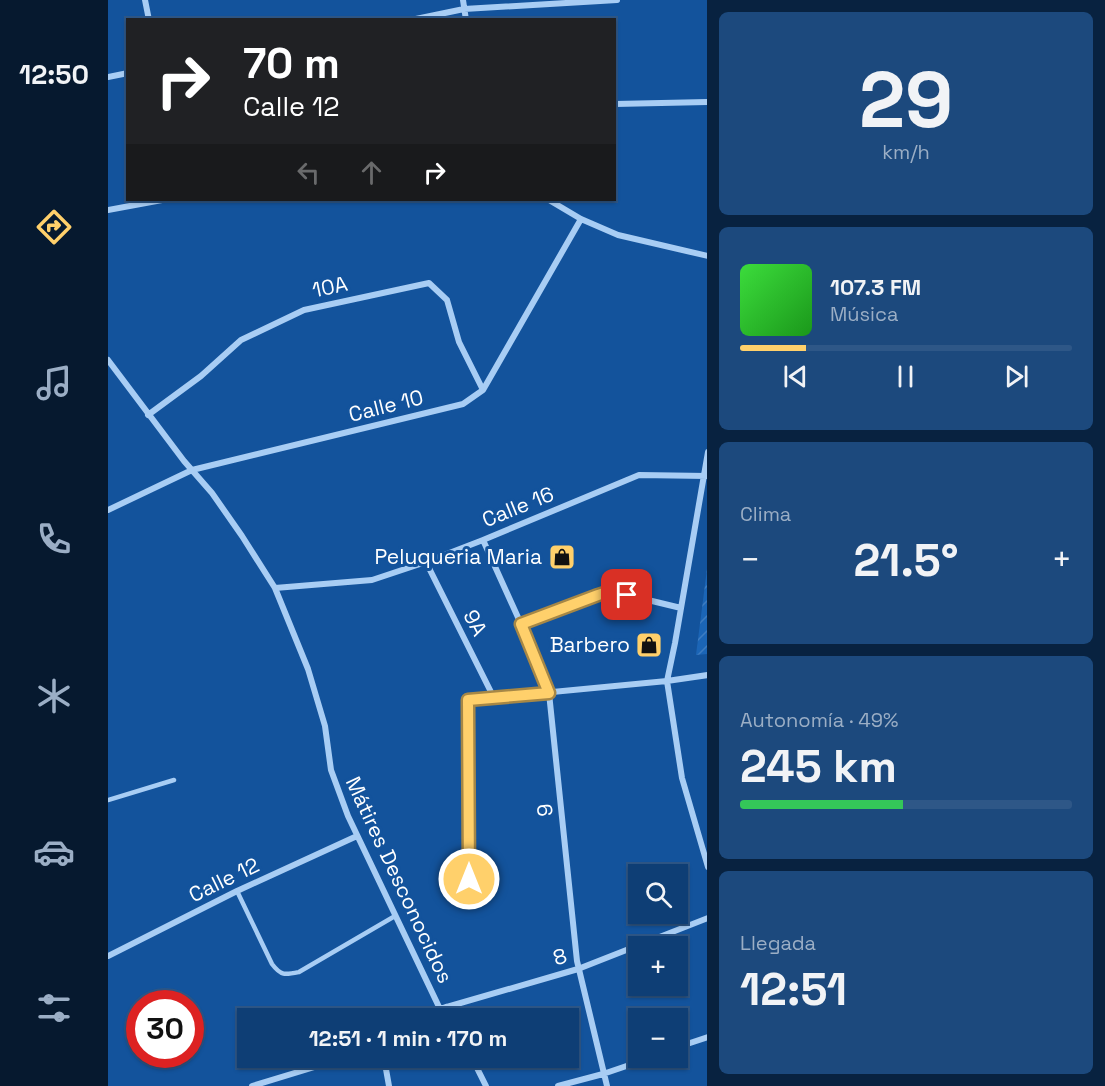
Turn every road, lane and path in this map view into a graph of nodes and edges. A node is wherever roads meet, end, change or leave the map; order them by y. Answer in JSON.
{"nodes":[{"id":1,"x":144,"y":0,"type":"edge"},
{"id":2,"x":463,"y":0,"type":"edge"},
{"id":3,"x":617,"y":0,"type":"edge"},
{"id":4,"x":464,"y":9,"type":"junction"},
{"id":5,"x":148,"y":18,"type":"edge"},
{"id":6,"x":421,"y":18,"type":"edge"},
{"id":7,"x":466,"y":18,"type":"edge"},
{"id":8,"x":126,"y":73,"type":"edge"},
{"id":9,"x":108,"y":77,"type":"edge"},
{"id":10,"x":707,"y":102,"type":"edge"},
{"id":11,"x":616,"y":104,"type":"edge"},
{"id":12,"x":157,"y":201,"type":"edge"},
{"id":13,"x":551,"y":201,"type":"edge"},
{"id":14,"x":108,"y":210,"type":"edge"},
{"id":15,"x":581,"y":219,"type":"junction"},
{"id":16,"x":707,"y":256,"type":"edge"},
{"id":17,"x":108,"y":360,"type":"edge"},
{"id":18,"x":483,"y":390,"type":"junction"},
{"id":19,"x":148,"y":415,"type":"junction"},
{"id":20,"x":707,"y":460,"type":"edge"},
{"id":21,"x":192,"y":470,"type":"junction"},
{"id":22,"x":705,"y":475,"type":"edge"},
{"id":23,"x":108,"y":510,"type":"edge"},
{"id":24,"x":483,"y":540,"type":"junction"},
{"id":25,"x":426,"y":562,"type":"junction"},
{"id":26,"x":275,"y":588,"type":"junction"},
{"id":27,"x":681,"y":608,"type":"junction"},
{"id":28,"x":521,"y":624,"type":"junction"},
{"id":29,"x":707,"y":675,"type":"edge"},
{"id":30,"x":667,"y":681,"type":"junction"},
{"id":31,"x":549,"y":693,"type":"junction"},
{"id":32,"x":494,"y":698,"type":"junction"},
{"id":33,"x":174,"y":780,"type":"dead end"},
{"id":34,"x":108,"y":801,"type":"edge"},
{"id":35,"x":357,"y":836,"type":"junction"},
{"id":36,"x":707,"y":864,"type":"edge"},
{"id":37,"x":469,"y":879,"type":"dead end"},
{"id":38,"x":237,"y":891,"type":"junction"},
{"id":39,"x":395,"y":916,"type":"junction"},
{"id":40,"x":707,"y":918,"type":"edge"},
{"id":41,"x":108,"y":956,"type":"edge"},
{"id":42,"x":578,"y":969,"type":"junction"},
{"id":43,"x":443,"y":1008,"type":"joint"},
{"id":44,"x":707,"y":1037,"type":"edge"},
{"id":45,"x":688,"y":1044,"type":"edge"},
{"id":46,"x":628,"y":1065,"type":"edge"},
{"id":47,"x":311,"y":1068,"type":"edge"},
{"id":48,"x":386,"y":1068,"type":"edge"},
{"id":49,"x":477,"y":1068,"type":"edge"},
{"id":50,"x":603,"y":1074,"type":"junction"},
{"id":51,"x":252,"y":1086,"type":"edge"},
{"id":52,"x":389,"y":1086,"type":"edge"},
{"id":53,"x":486,"y":1086,"type":"edge"},
{"id":54,"x":558,"y":1086,"type":"edge"},
{"id":55,"x":607,"y":1086,"type":"edge"}],
"edges":[{"from":1,"to":5,"type":"street"},
{"from":2,"to":4,"type":"street"},
{"from":3,"to":4,"type":"street"},
{"from":4,"to":6,"type":"street"},
{"from":4,"to":7,"type":"street"},
{"from":8,"to":9,"type":"street"},
{"from":10,"to":11,"type":"street"},
{"from":12,"to":14,"type":"street"},
{"from":13,"to":15,"type":"street"},
{"from":15,"to":16,"type":"street"},
{"from":15,"to":18,"type":"street","name":"Calle 10"},
{"from":17,"to":19,"type":"street","name":"Mátires Desconocidos"},
{"from":18,"to":19,"type":"street","name":"10A"},
{"from":18,"to":21,"type":"street","name":"Calle 10"},
{"from":19,"to":21,"type":"street","name":"Mátires Desconocidos"},
{"from":20,"to":22,"type":"street"},
{"from":21,"to":23,"type":"street","name":"Calle 10"},
{"from":21,"to":26,"type":"street","name":"Mátires Desconocidos"},
{"from":22,"to":24,"type":"street","name":"Calle 16"},
{"from":22,"to":27,"type":"street"},
{"from":24,"to":25,"type":"street","name":"Calle 16"},
{"from":24,"to":28,"type":"street","name":"9"},
{"from":25,"to":26,"type":"street","name":"Calle 16"},
{"from":25,"to":32,"type":"street","name":"9A"},
{"from":26,"to":35,"type":"street","name":"Mátires Desconocidos"},
{"from":27,"to":28,"type":"street"},
{"from":27,"to":30,"type":"street"},
{"from":28,"to":31,"type":"street","name":"9"},
{"from":29,"to":30,"type":"street"},
{"from":30,"to":31,"type":"street"},
{"from":30,"to":36,"type":"street"},
{"from":31,"to":32,"type":"street"},
{"from":31,"to":42,"type":"street","name":"9"},
{"from":32,"to":37,"type":"street"},
{"from":33,"to":34,"type":"lane"},
{"from":35,"to":38,"type":"street","name":"Calle 12"},
{"from":35,"to":39,"type":"street","name":"Mátires Desconocidos"},
{"from":38,"to":39,"type":"lane"},
{"from":38,"to":41,"type":"street","name":"Calle 12"},
{"from":39,"to":43,"type":"street","name":"Mátires Desconocidos"},
{"from":40,"to":42,"type":"street","name":"8"},
{"from":42,"to":43,"type":"street","name":"8"},
{"from":42,"to":50,"type":"street","name":"9"},
{"from":44,"to":45,"type":"street"},
{"from":46,"to":50,"type":"street"},
{"from":47,"to":51,"type":"street"},
{"from":48,"to":52,"type":"street"},
{"from":49,"to":53,"type":"street"},
{"from":50,"to":54,"type":"street"},
{"from":50,"to":55,"type":"street","name":"9"}]}
